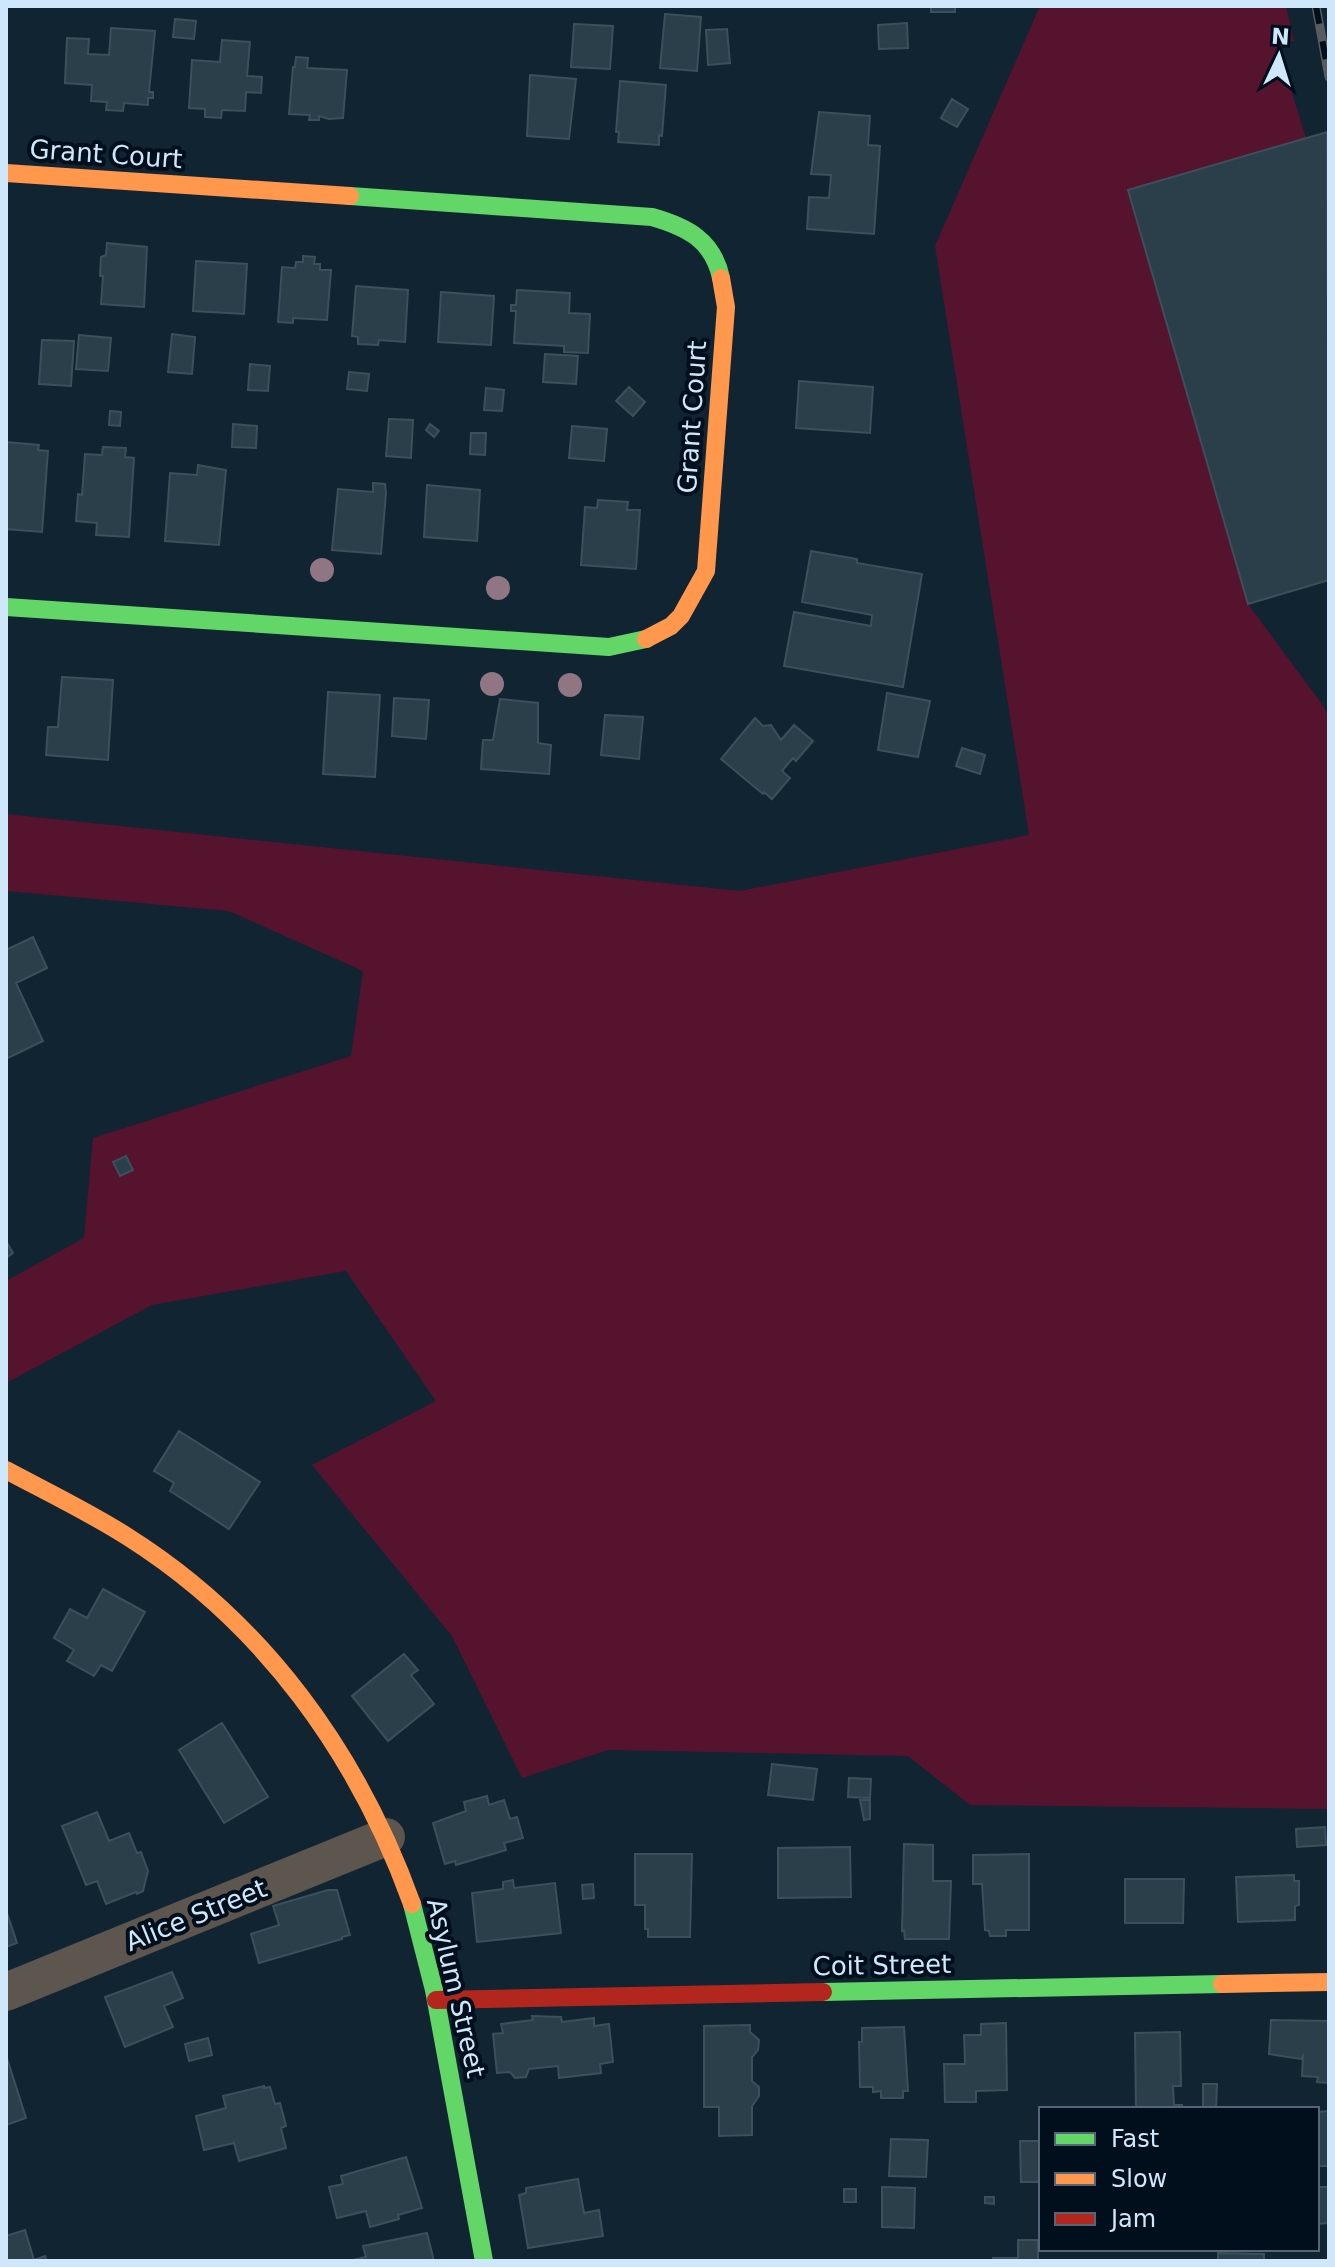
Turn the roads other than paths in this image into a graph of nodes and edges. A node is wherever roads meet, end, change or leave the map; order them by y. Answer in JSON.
{"nodes":[{"id":1,"x":6,"y":173,"type":"edge"},
{"id":2,"x":6,"y":607,"type":"edge"},
{"id":3,"x":6,"y":1470,"type":"edge"},
{"id":4,"x":386,"y":1837,"type":"junction"},
{"id":5,"x":1329,"y":1982,"type":"edge"},
{"id":6,"x":6,"y":1992,"type":"edge"},
{"id":7,"x":436,"y":2000,"type":"junction"},
{"id":8,"x":484,"y":2261,"type":"edge"}],
"edges":[{"from":1,"to":2,"type":"street","name":"Grant Court"},
{"from":3,"to":4,"type":"street","name":"Asylum Street"},
{"from":4,"to":6,"type":"street","name":"Alice Street"},
{"from":4,"to":7,"type":"street","name":"Asylum Street"},
{"from":5,"to":7,"type":"street","name":"Coit Street"},
{"from":7,"to":8,"type":"street","name":"Asylum Street"}]}
